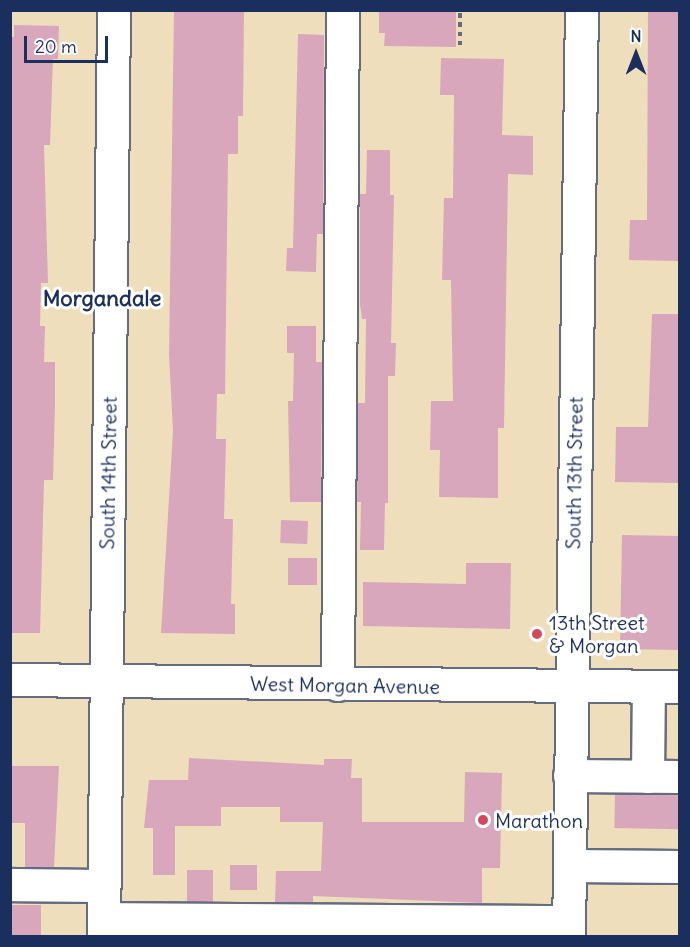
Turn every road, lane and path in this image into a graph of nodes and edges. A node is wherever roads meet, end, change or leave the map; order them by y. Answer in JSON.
{"nodes":[{"id":1,"x":114,"y":10,"type":"edge"},
{"id":2,"x":343,"y":10,"type":"edge"},
{"id":3,"x":460,"y":10,"type":"edge"},
{"id":4,"x":582,"y":10,"type":"edge"},
{"id":5,"x":460,"y":45,"type":"dead end"},
{"id":6,"x":10,"y":680,"type":"edge"},
{"id":7,"x":105,"y":682,"type":"junction"},
{"id":8,"x":338,"y":685,"type":"junction"},
{"id":9,"x":571,"y":687,"type":"junction"},
{"id":10,"x":664,"y":687,"type":"edge"},
{"id":11,"x":570,"y":776,"type":"junction"},
{"id":12,"x":648,"y":777,"type":"junction"},
{"id":13,"x":680,"y":777,"type":"edge"},
{"id":14,"x":570,"y":867,"type":"junction"},
{"id":15,"x":680,"y":867,"type":"edge"},
{"id":16,"x":10,"y":885,"type":"edge"},
{"id":17,"x":104,"y":886,"type":"junction"},
{"id":18,"x":104,"y":928,"type":"edge"},
{"id":19,"x":327,"y":928,"type":"edge"},
{"id":20,"x":569,"y":929,"type":"edge"}],
"edges":[{"from":1,"to":7,"type":"street","name":"South 14th Street"},
{"from":2,"to":8,"type":"street"},
{"from":3,"to":5,"type":"path"},
{"from":4,"to":9,"type":"street","name":"South 13th Street"},
{"from":6,"to":7,"type":"street","name":"West Morgan Avenue"},
{"from":7,"to":8,"type":"street","name":"West Morgan Avenue"},
{"from":7,"to":17,"type":"street","name":"South 14th Street"},
{"from":8,"to":9,"type":"street","name":"West Morgan Avenue"},
{"from":9,"to":10,"type":"street","name":"West Morgan Avenue"},
{"from":9,"to":11,"type":"street","name":"South 13th Street"},
{"from":10,"to":12,"type":"street"},
{"from":11,"to":12,"type":"street"},
{"from":11,"to":14,"type":"street","name":"South 13th Street"},
{"from":12,"to":13,"type":"street"},
{"from":14,"to":15,"type":"street"},
{"from":14,"to":20,"type":"street","name":"South 13th Street"},
{"from":16,"to":17,"type":"street"},
{"from":17,"to":18,"type":"street","name":"South 14th Street"},
{"from":18,"to":19,"type":"street"},
{"from":19,"to":20,"type":"street"}]}
